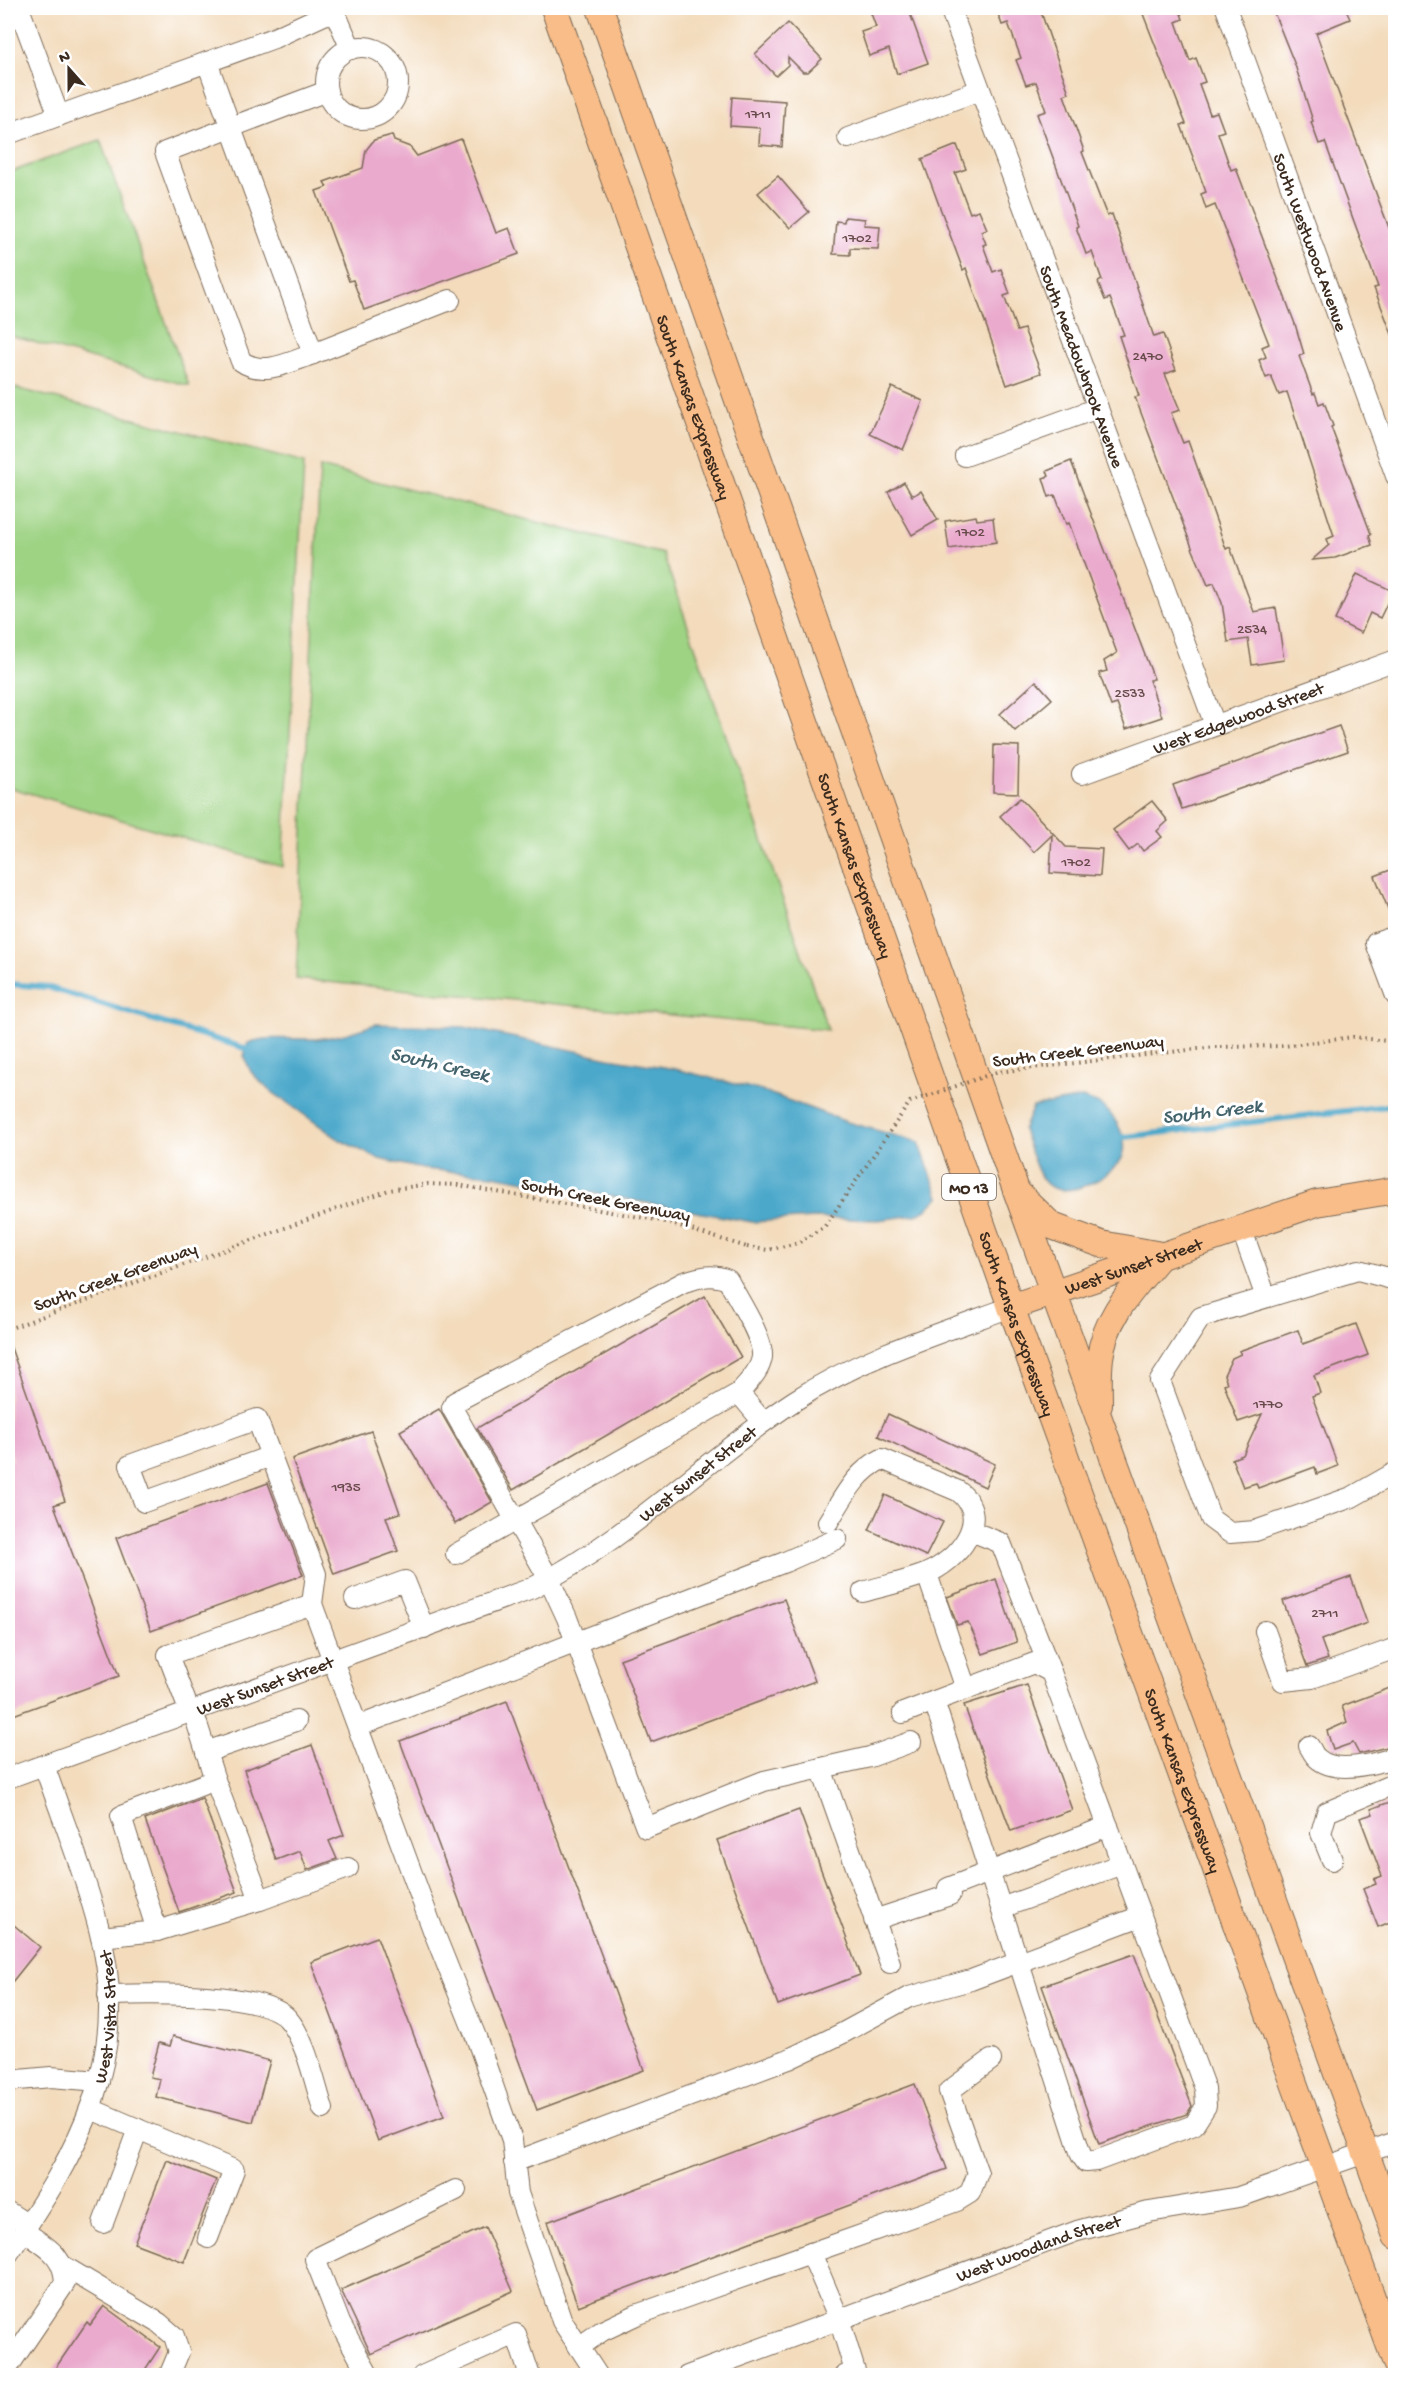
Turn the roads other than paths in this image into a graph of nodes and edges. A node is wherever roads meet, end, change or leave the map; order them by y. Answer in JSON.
{"nodes":[{"id":1,"x":19,"y":8,"type":"edge"},
{"id":2,"x":554,"y":8,"type":"edge"},
{"id":3,"x":600,"y":8,"type":"edge"},
{"id":4,"x":950,"y":8,"type":"edge"},
{"id":5,"x":1226,"y":8,"type":"edge"},
{"id":6,"x":336,"y":9,"type":"edge"},
{"id":7,"x":351,"y":49,"type":"junction"},
{"id":8,"x":207,"y":62,"type":"junction"},
{"id":9,"x":980,"y":90,"type":"junction"},
{"id":10,"x":327,"y":91,"type":"junction"},
{"id":11,"x":59,"y":116,"type":"junction"},
{"id":12,"x":230,"y":125,"type":"junction"},
{"id":13,"x":8,"y":134,"type":"edge"},
{"id":14,"x":848,"y":138,"type":"dead end"},
{"id":15,"x":450,"y":300,"type":"dead end"},
{"id":16,"x":313,"y":354,"type":"junction"},
{"id":17,"x":1098,"y":408,"type":"junction"},
{"id":18,"x":965,"y":456,"type":"dead end"},
{"id":19,"x":1395,"y":476,"type":"edge"},
{"id":20,"x":1395,"y":660,"type":"edge"},
{"id":21,"x":1215,"y":725,"type":"junction"},
{"id":22,"x":1082,"y":774,"type":"dead end"},
{"id":23,"x":1395,"y":936,"type":"edge"},
{"id":24,"x":1395,"y":996,"type":"edge"},
{"id":25,"x":1016,"y":1190,"type":"junction"},
{"id":26,"x":1395,"y":1190,"type":"edge"},
{"id":27,"x":1241,"y":1228,"type":"junction"},
{"id":28,"x":1161,"y":1256,"type":"junction"},
{"id":29,"x":1395,"y":1280,"type":"edge"},
{"id":30,"x":1053,"y":1292,"type":"junction"},
{"id":31,"x":1266,"y":1297,"type":"junction"},
{"id":32,"x":1011,"y":1307,"type":"junction"},
{"id":33,"x":739,"y":1393,"type":"junction"},
{"id":34,"x":1099,"y":1419,"type":"junction"},
{"id":35,"x":763,"y":1422,"type":"junction"},
{"id":36,"x":271,"y":1456,"type":"junction"},
{"id":37,"x":1395,"y":1472,"type":"edge"},
{"id":38,"x":515,"y":1521,"type":"junction"},
{"id":39,"x":971,"y":1531,"type":"junction"},
{"id":40,"x":456,"y":1554,"type":"dead end"},
{"id":41,"x":927,"y":1574,"type":"junction"},
{"id":42,"x":549,"y":1579,"type":"junction"},
{"id":43,"x":863,"y":1592,"type":"dead end"},
{"id":44,"x":355,"y":1599,"type":"dead end"},
{"id":45,"x":312,"y":1604,"type":"junction"},
{"id":46,"x":424,"y":1628,"type":"junction"},
{"id":47,"x":1265,"y":1630,"type":"dead end"},
{"id":48,"x":577,"y":1642,"type":"junction"},
{"id":49,"x":1395,"y":1648,"type":"edge"},
{"id":50,"x":334,"y":1661,"type":"junction"},
{"id":51,"x":1051,"y":1672,"type":"junction"},
{"id":52,"x":966,"y":1689,"type":"junction"},
{"id":53,"x":934,"y":1701,"type":"junction"},
{"id":54,"x":191,"y":1712,"type":"junction"},
{"id":55,"x":903,"y":1713,"type":"dead end"},
{"id":56,"x":296,"y":1721,"type":"dead end"},
{"id":57,"x":359,"y":1726,"type":"junction"},
{"id":58,"x":911,"y":1742,"type":"dead end"},
{"id":59,"x":1310,"y":1746,"type":"dead end"},
{"id":60,"x":206,"y":1752,"type":"junction"},
{"id":61,"x":1395,"y":1757,"type":"edge"},
{"id":62,"x":44,"y":1766,"type":"junction"},
{"id":63,"x":820,"y":1768,"type":"junction"},
{"id":64,"x":8,"y":1778,"type":"edge"},
{"id":65,"x":215,"y":1780,"type":"junction"},
{"id":66,"x":1395,"y":1784,"type":"edge"},
{"id":67,"x":1108,"y":1826,"type":"junction"},
{"id":68,"x":1332,"y":1860,"type":"dead end"},
{"id":69,"x":1122,"y":1864,"type":"junction"},
{"id":70,"x":348,"y":1868,"type":"dead end"},
{"id":71,"x":989,"y":1872,"type":"junction"},
{"id":72,"x":260,"y":1900,"type":"junction"},
{"id":73,"x":1001,"y":1908,"type":"junction"},
{"id":74,"x":1141,"y":1916,"type":"junction"},
{"id":75,"x":874,"y":1920,"type":"junction"},
{"id":76,"x":157,"y":1931,"type":"junction"},
{"id":77,"x":101,"y":1937,"type":"junction"},
{"id":78,"x":1018,"y":1962,"type":"junction"},
{"id":79,"x":890,"y":1963,"type":"dead end"},
{"id":80,"x":108,"y":1995,"type":"junction"},
{"id":81,"x":991,"y":2060,"type":"dead end"},
{"id":82,"x":8,"y":2080,"type":"edge"},
{"id":83,"x":99,"y":2081,"type":"junction"},
{"id":84,"x":91,"y":2109,"type":"junction"},
{"id":85,"x":323,"y":2109,"type":"dead end"},
{"id":86,"x":138,"y":2129,"type":"junction"},
{"id":87,"x":1395,"y":2142,"type":"edge"},
{"id":88,"x":1365,"y":2153,"type":"junction"},
{"id":89,"x":514,"y":2162,"type":"junction"},
{"id":90,"x":1324,"y":2167,"type":"junction"},
{"id":91,"x":456,"y":2190,"type":"dead end"},
{"id":92,"x":8,"y":2212,"type":"edge"},
{"id":93,"x":103,"y":2223,"type":"dead end"},
{"id":94,"x":26,"y":2228,"type":"junction"},
{"id":95,"x":1395,"y":2236,"type":"edge"},
{"id":96,"x":208,"y":2238,"type":"dead end"},
{"id":97,"x":811,"y":2253,"type":"junction"},
{"id":98,"x":8,"y":2254,"type":"edge"},
{"id":99,"x":65,"y":2267,"type":"junction"},
{"id":100,"x":839,"y":2319,"type":"junction"},
{"id":101,"x":579,"y":2347,"type":"junction"},
{"id":102,"x":1395,"y":2363,"type":"edge"},
{"id":103,"x":8,"y":2367,"type":"edge"},
{"id":104,"x":168,"y":2376,"type":"edge"},
{"id":105,"x":369,"y":2376,"type":"edge"},
{"id":106,"x":422,"y":2376,"type":"edge"},
{"id":107,"x":530,"y":2376,"type":"edge"},
{"id":108,"x":598,"y":2376,"type":"edge"},
{"id":109,"x":687,"y":2376,"type":"edge"},
{"id":110,"x":843,"y":2376,"type":"edge"}],
"edges":[{"from":1,"to":11,"type":"street"},
{"from":2,"to":32,"type":"main road","name":"South Kansas Expressway","number":"MO 13"},
{"from":3,"to":25,"type":"main road","number":"MO 13"},
{"from":4,"to":9,"type":"street","name":"South Meadowbrook Avenue"},
{"from":5,"to":19,"type":"street","name":"South Westwood Avenue"},
{"from":6,"to":7,"type":"street"},
{"from":6,"to":8,"type":"street"},
{"from":7,"to":10,"type":"street"},
{"from":7,"to":10,"type":"street"},
{"from":8,"to":11,"type":"street"},
{"from":8,"to":12,"type":"street"},
{"from":9,"to":14,"type":"street"},
{"from":9,"to":17,"type":"street","name":"South Meadowbrook Avenue"},
{"from":10,"to":12,"type":"street"},
{"from":11,"to":13,"type":"street"},
{"from":12,"to":16,"type":"street"},
{"from":12,"to":16,"type":"street"},
{"from":15,"to":16,"type":"street"},
{"from":17,"to":18,"type":"street"},
{"from":17,"to":21,"type":"street","name":"South Meadowbrook Avenue"},
{"from":20,"to":21,"type":"street","name":"West Edgewood Street"},
{"from":21,"to":22,"type":"street","name":"West Edgewood Street"},
{"from":23,"to":24,"type":"street"},
{"from":25,"to":28,"type":"main road"},
{"from":25,"to":30,"type":"main road","number":"MO 13"},
{"from":26,"to":27,"type":"main road","name":"West Sunset Street"},
{"from":27,"to":28,"type":"main road","name":"West Sunset Street"},
{"from":27,"to":31,"type":"street"},
{"from":28,"to":30,"type":"main road","name":"West Sunset Street"},
{"from":28,"to":34,"type":"main road"},
{"from":29,"to":31,"type":"street"},
{"from":30,"to":32,"type":"main road","name":"West Sunset Street"},
{"from":30,"to":34,"type":"main road","number":"MO 13"},
{"from":31,"to":37,"type":"street"},
{"from":32,"to":35,"type":"street","name":"West Sunset Street"},
{"from":32,"to":90,"type":"main road","name":"South Kansas Expressway","number":"MO 13"},
{"from":33,"to":35,"type":"street"},
{"from":33,"to":38,"type":"street"},
{"from":33,"to":38,"type":"street"},
{"from":34,"to":88,"type":"main road","number":"MO 13"},
{"from":35,"to":42,"type":"street","name":"West Sunset Street"},
{"from":36,"to":36,"type":"street"},
{"from":36,"to":45,"type":"street"},
{"from":38,"to":40,"type":"street"},
{"from":38,"to":42,"type":"street"},
{"from":39,"to":41,"type":"street"},
{"from":39,"to":48,"type":"street"},
{"from":39,"to":51,"type":"street"},
{"from":41,"to":43,"type":"street"},
{"from":41,"to":52,"type":"street"},
{"from":42,"to":46,"type":"street","name":"West Sunset Street"},
{"from":42,"to":48,"type":"street"},
{"from":44,"to":46,"type":"street"},
{"from":45,"to":50,"type":"street"},
{"from":45,"to":54,"type":"street"},
{"from":46,"to":50,"type":"street","name":"West Sunset Street"},
{"from":47,"to":49,"type":"street"},
{"from":48,"to":57,"type":"street"},
{"from":48,"to":63,"type":"street"},
{"from":50,"to":54,"type":"street","name":"West Sunset Street"},
{"from":50,"to":57,"type":"street"},
{"from":51,"to":52,"type":"street"},
{"from":51,"to":67,"type":"street"},
{"from":52,"to":53,"type":"street"},
{"from":53,"to":55,"type":"street"},
{"from":53,"to":71,"type":"street"},
{"from":54,"to":60,"type":"street"},
{"from":54,"to":62,"type":"street","name":"West Sunset Street"},
{"from":56,"to":60,"type":"street"},
{"from":57,"to":89,"type":"street"},
{"from":58,"to":63,"type":"street"},
{"from":59,"to":61,"type":"street"},
{"from":60,"to":65,"type":"street"},
{"from":62,"to":64,"type":"street","name":"West Sunset Street"},
{"from":62,"to":77,"type":"street","name":"West Vista Street"},
{"from":63,"to":75,"type":"street"},
{"from":65,"to":72,"type":"street"},
{"from":65,"to":76,"type":"street"},
{"from":66,"to":68,"type":"street"},
{"from":67,"to":69,"type":"street"},
{"from":67,"to":71,"type":"street"},
{"from":69,"to":73,"type":"street"},
{"from":69,"to":74,"type":"street"},
{"from":70,"to":72,"type":"street"},
{"from":71,"to":73,"type":"street"},
{"from":71,"to":75,"type":"street"},
{"from":72,"to":76,"type":"street"},
{"from":73,"to":78,"type":"street"},
{"from":74,"to":78,"type":"street"},
{"from":74,"to":78,"type":"street"},
{"from":75,"to":79,"type":"street"},
{"from":76,"to":77,"type":"street"},
{"from":77,"to":80,"type":"street","name":"West Vista Street"},
{"from":78,"to":89,"type":"street"},
{"from":80,"to":83,"type":"street","name":"West Vista Street"},
{"from":80,"to":85,"type":"street"},
{"from":81,"to":97,"type":"street"},
{"from":82,"to":83,"type":"street"},
{"from":83,"to":84,"type":"street","name":"West Vista Street"},
{"from":84,"to":86,"type":"street"},
{"from":84,"to":94,"type":"street","name":"West Vista Street"},
{"from":86,"to":93,"type":"street"},
{"from":86,"to":96,"type":"street"},
{"from":87,"to":88,"type":"street","name":"West Woodland Street"},
{"from":88,"to":90,"type":"street","name":"West Woodland Street"},
{"from":88,"to":95,"type":"main road","number":"MO 13"},
{"from":89,"to":101,"type":"street"},
{"from":90,"to":100,"type":"street","name":"West Woodland Street"},
{"from":90,"to":102,"type":"main road","name":"South Kansas Expressway","number":"MO 13"},
{"from":91,"to":105,"type":"street"},
{"from":92,"to":94,"type":"street"},
{"from":94,"to":98,"type":"street","name":"West Vista Street"},
{"from":94,"to":99,"type":"street"},
{"from":97,"to":100,"type":"street"},
{"from":97,"to":101,"type":"street"},
{"from":99,"to":103,"type":"street"},
{"from":99,"to":104,"type":"street"},
{"from":100,"to":109,"type":"street","name":"West Woodland Street"},
{"from":100,"to":110,"type":"street"},
{"from":101,"to":108,"type":"street"},
{"from":106,"to":107,"type":"street"}]}
